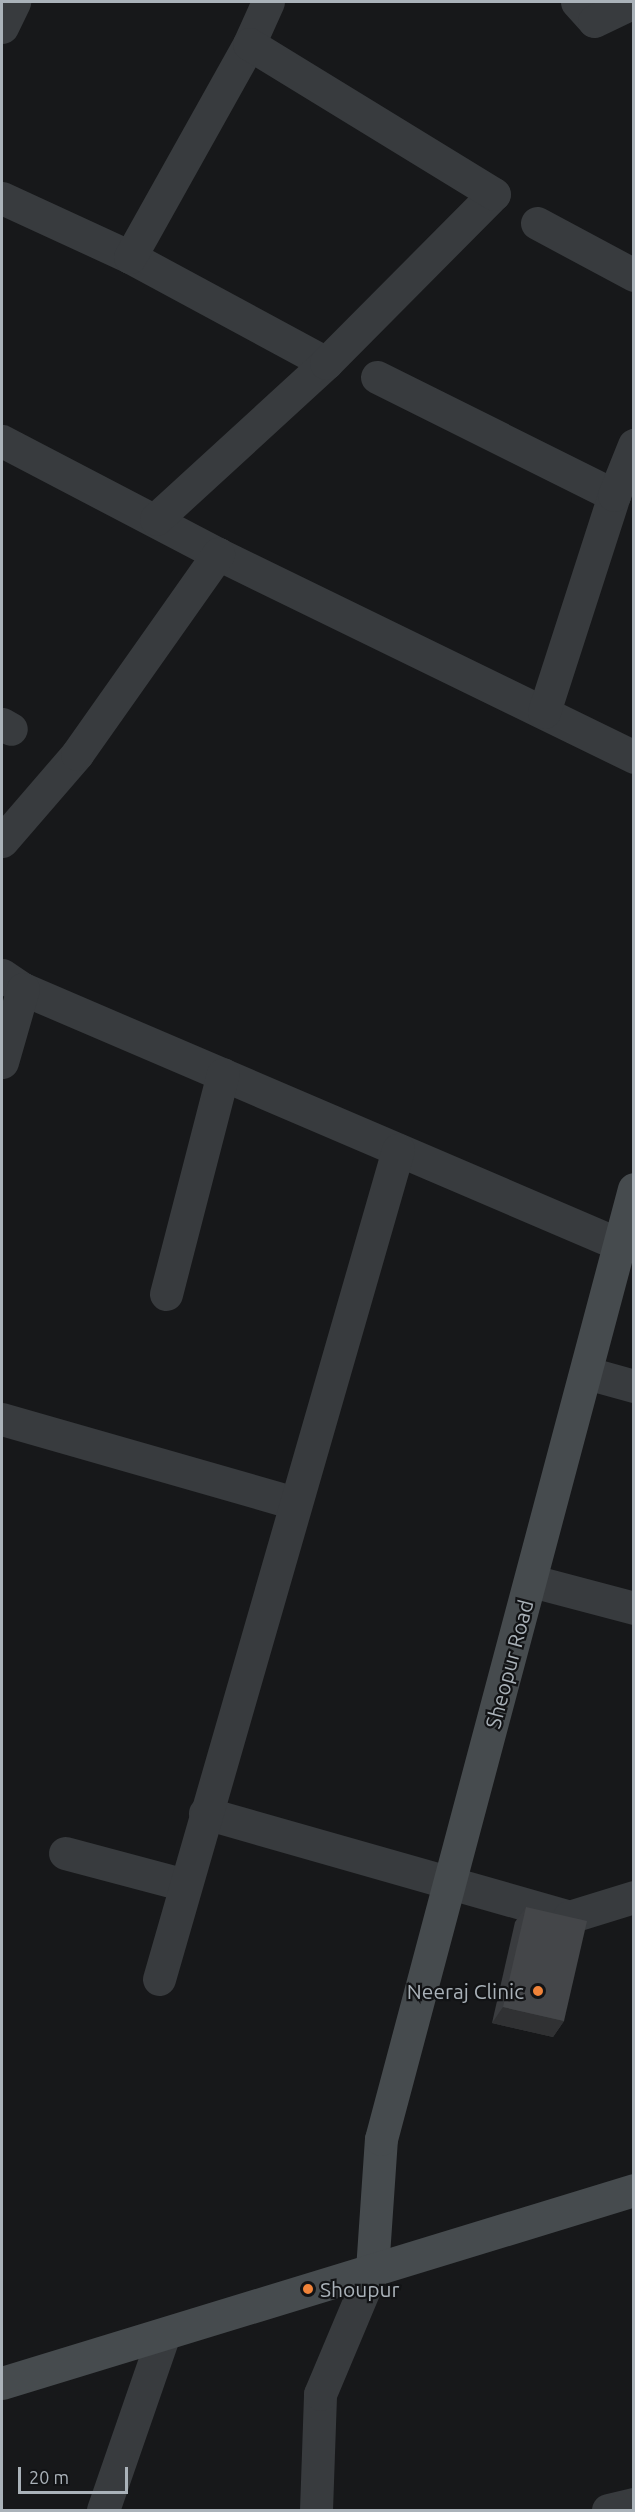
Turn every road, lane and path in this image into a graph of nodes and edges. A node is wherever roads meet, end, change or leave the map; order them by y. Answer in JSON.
{"nodes":[{"id":1,"x":14,"y":2,"type":"edge"},
{"id":2,"x":268,"y":2,"type":"edge"},
{"id":3,"x":577,"y":2,"type":"edge"},
{"id":4,"x":633,"y":2,"type":"edge"},
{"id":5,"x":2,"y":27,"type":"edge"},
{"id":6,"x":249,"y":44,"type":"junction"},
{"id":7,"x":2,"y":198,"type":"edge"},
{"id":8,"x":537,"y":223,"type":"dead end"},
{"id":9,"x":130,"y":257,"type":"junction"},
{"id":10,"x":633,"y":275,"type":"edge"},
{"id":11,"x":326,"y":363,"type":"junction"},
{"id":12,"x":377,"y":377,"type":"dead end"},
{"id":13,"x":2,"y":441,"type":"edge"},
{"id":14,"x":633,"y":445,"type":"edge"},
{"id":15,"x":614,"y":495,"type":"junction"},
{"id":16,"x":156,"y":519,"type":"junction"},
{"id":17,"x":218,"y":554,"type":"junction"},
{"id":18,"x":544,"y":712,"type":"junction"},
{"id":19,"x":633,"y":757,"type":"edge"},
{"id":20,"x":2,"y":841,"type":"edge"},
{"id":21,"x":12,"y":982,"type":"edge"},
{"id":22,"x":2,"y":1062,"type":"edge"},
{"id":23,"x":223,"y":1074,"type":"junction"},
{"id":24,"x":398,"y":1150,"type":"junction"},
{"id":25,"x":633,"y":1189,"type":"edge"},
{"id":26,"x":621,"y":1245,"type":"junction"},
{"id":27,"x":166,"y":1294,"type":"dead end"},
{"id":28,"x":587,"y":1373,"type":"junction"},
{"id":29,"x":633,"y":1386,"type":"edge"},
{"id":30,"x":2,"y":1419,"type":"edge"},
{"id":31,"x":295,"y":1503,"type":"junction"},
{"id":32,"x":532,"y":1581,"type":"junction"},
{"id":33,"x":633,"y":1608,"type":"edge"},
{"id":34,"x":205,"y":1813,"type":"junction"},
{"id":35,"x":64,"y":1853,"type":"dead end"},
{"id":36,"x":450,"y":1883,"type":"junction"},
{"id":37,"x":185,"y":1885,"type":"junction"},
{"id":38,"x":633,"y":1897,"type":"edge"},
{"id":39,"x":159,"y":1979,"type":"dead end"},
{"id":40,"x":633,"y":2190,"type":"edge"},
{"id":41,"x":372,"y":2270,"type":"junction"},
{"id":42,"x":164,"y":2334,"type":"junction"},
{"id":43,"x":2,"y":2383,"type":"edge"},
{"id":44,"x":633,"y":2504,"type":"edge"},
{"id":45,"x":103,"y":2511,"type":"edge"},
{"id":46,"x":316,"y":2511,"type":"edge"},
{"id":47,"x":608,"y":2511,"type":"edge"}],
"edges":[{"from":1,"to":5,"type":"street"},
{"from":2,"to":6,"type":"street"},
{"from":3,"to":4,"type":"street"},
{"from":6,"to":9,"type":"street"},
{"from":6,"to":11,"type":"street"},
{"from":7,"to":9,"type":"street"},
{"from":8,"to":10,"type":"street"},
{"from":9,"to":11,"type":"street"},
{"from":11,"to":16,"type":"street"},
{"from":12,"to":15,"type":"street"},
{"from":13,"to":16,"type":"street"},
{"from":14,"to":15,"type":"street"},
{"from":15,"to":18,"type":"street"},
{"from":16,"to":17,"type":"street"},
{"from":17,"to":18,"type":"street"},
{"from":17,"to":20,"type":"street"},
{"from":18,"to":19,"type":"street"},
{"from":21,"to":22,"type":"street"},
{"from":21,"to":23,"type":"street"},
{"from":23,"to":24,"type":"street"},
{"from":23,"to":27,"type":"street"},
{"from":24,"to":26,"type":"street"},
{"from":24,"to":31,"type":"street"},
{"from":25,"to":26,"type":"street","name":"Sheopur Road"},
{"from":26,"to":28,"type":"street","name":"Sheopur Road"},
{"from":28,"to":29,"type":"street"},
{"from":28,"to":32,"type":"street","name":"Sheopur Road"},
{"from":30,"to":31,"type":"street"},
{"from":31,"to":34,"type":"street"},
{"from":32,"to":33,"type":"street"},
{"from":32,"to":36,"type":"street","name":"Sheopur Road"},
{"from":34,"to":36,"type":"street"},
{"from":34,"to":37,"type":"street"},
{"from":35,"to":37,"type":"street"},
{"from":36,"to":38,"type":"street"},
{"from":36,"to":41,"type":"street","name":"Sheopur Road"},
{"from":37,"to":39,"type":"street"},
{"from":40,"to":41,"type":"street"},
{"from":41,"to":42,"type":"street"},
{"from":41,"to":46,"type":"street"},
{"from":42,"to":43,"type":"street"},
{"from":42,"to":45,"type":"street"},
{"from":44,"to":47,"type":"street"}]}
